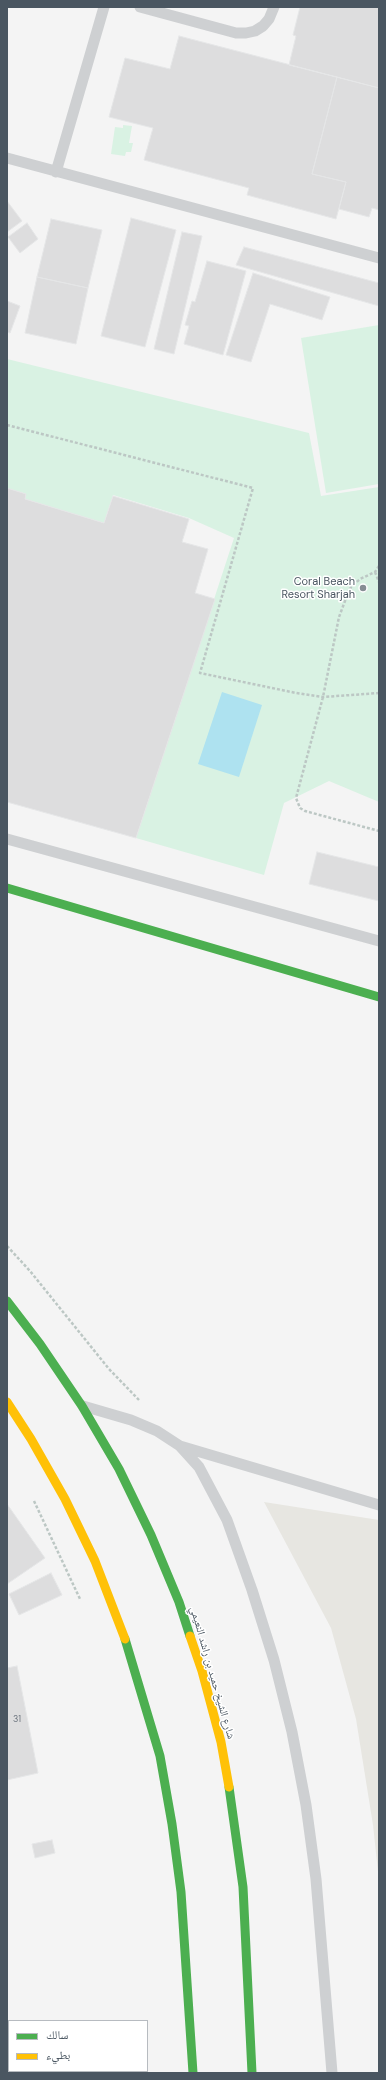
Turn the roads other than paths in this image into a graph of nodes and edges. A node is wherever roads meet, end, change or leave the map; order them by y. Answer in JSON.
{"nodes":[{"id":1,"x":104,"y":7,"type":"edge"},
{"id":2,"x":140,"y":7,"type":"edge"},
{"id":3,"x":274,"y":7,"type":"edge"},
{"id":4,"x":7,"y":158,"type":"edge"},
{"id":5,"x":56,"y":172,"type":"junction"},
{"id":6,"x":379,"y":258,"type":"edge"},
{"id":7,"x":7,"y":839,"type":"edge"},
{"id":8,"x":7,"y":888,"type":"edge"},
{"id":9,"x":379,"y":941,"type":"edge"},
{"id":10,"x":379,"y":997,"type":"edge"},
{"id":11,"x":7,"y":1302,"type":"edge"},
{"id":12,"x":7,"y":1402,"type":"edge"},
{"id":13,"x":82,"y":1406,"type":"junction"},
{"id":14,"x":180,"y":1446,"type":"junction"},
{"id":15,"x":379,"y":1505,"type":"edge"},
{"id":16,"x":193,"y":2073,"type":"edge"},
{"id":17,"x":252,"y":2073,"type":"edge"},
{"id":18,"x":332,"y":2073,"type":"edge"}],
"edges":[{"from":1,"to":5,"type":"lane"},
{"from":2,"to":3,"type":"lane"},
{"from":4,"to":5,"type":"lane"},
{"from":5,"to":6,"type":"lane"},
{"from":7,"to":9,"type":"lane"},
{"from":8,"to":10,"type":"main road"},
{"from":11,"to":13,"type":"main road","name":"شارع الشيخ حميد بن راشد النعيمي"},
{"from":12,"to":16,"type":"main road"},
{"from":13,"to":14,"type":"lane"},
{"from":13,"to":17,"type":"main road","name":"شارع الشيخ حميد بن راشد النعيمي"},
{"from":14,"to":15,"type":"lane"},
{"from":14,"to":18,"type":"lane"}]}
